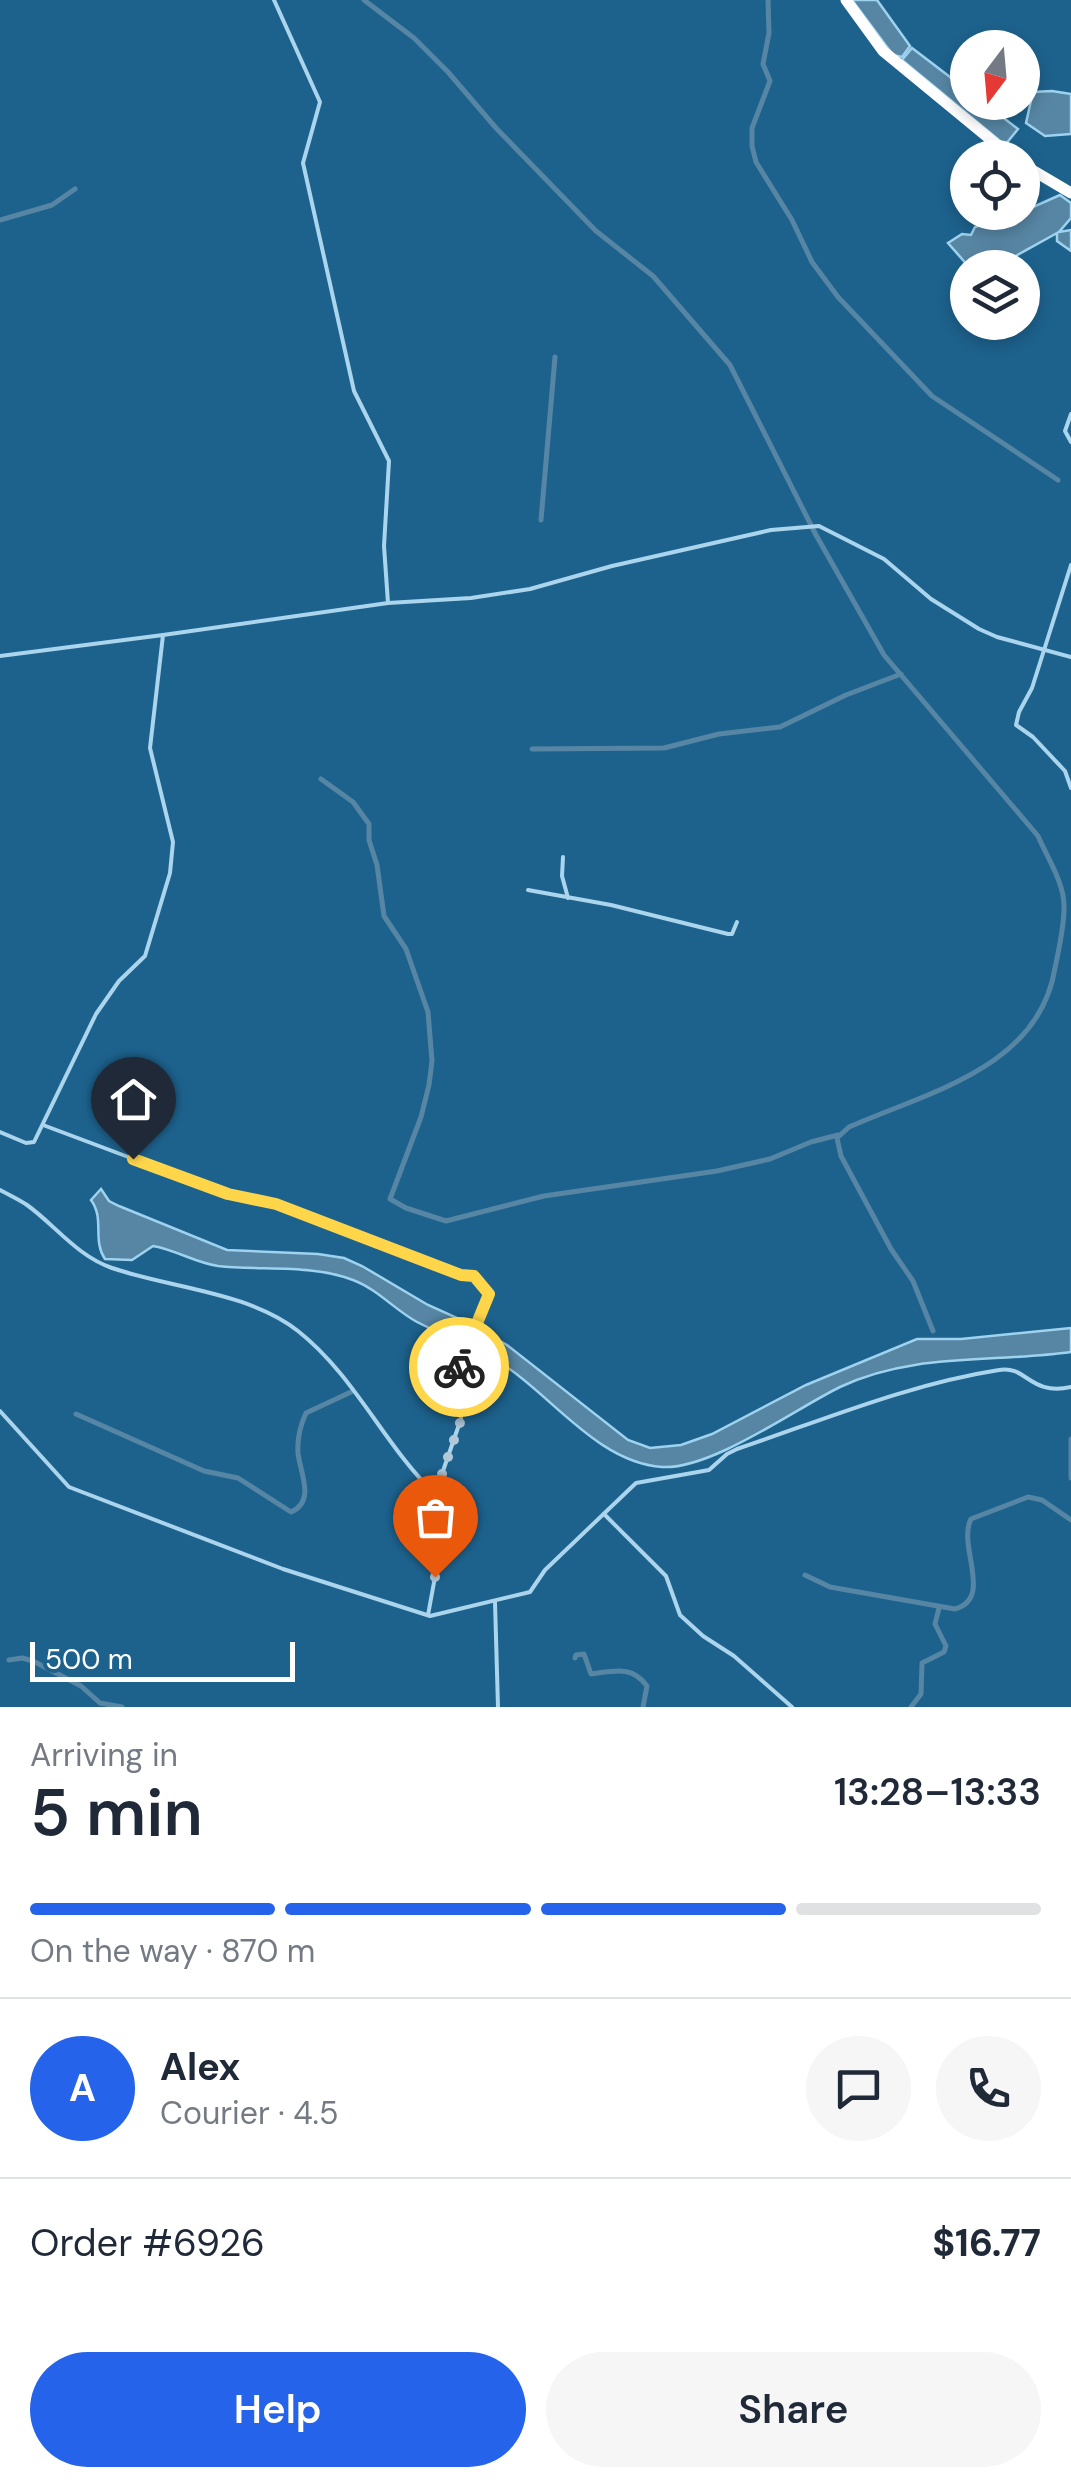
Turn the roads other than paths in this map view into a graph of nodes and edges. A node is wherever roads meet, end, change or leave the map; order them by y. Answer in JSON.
{"nodes":[{"id":1,"x":274,"y":0,"type":"edge"},
{"id":2,"x":846,"y":0,"type":"edge"},
{"id":3,"x":991,"y":140,"type":"edge"},
{"id":4,"x":1040,"y":175,"type":"edge"},
{"id":5,"x":1070,"y":194,"type":"edge"},
{"id":6,"x":1071,"y":414,"type":"edge"},
{"id":7,"x":1071,"y":442,"type":"edge"},
{"id":8,"x":1071,"y":565,"type":"edge"},
{"id":9,"x":388,"y":602,"type":"junction"},
{"id":10,"x":163,"y":635,"type":"junction"},
{"id":11,"x":1044,"y":650,"type":"junction"},
{"id":12,"x":0,"y":656,"type":"edge"},
{"id":13,"x":1071,"y":657,"type":"edge"},
{"id":14,"x":1071,"y":788,"type":"edge"},
{"id":15,"x":562,"y":857,"type":"dead end"},
{"id":16,"x":528,"y":890,"type":"dead end"},
{"id":17,"x":568,"y":898,"type":"junction"},
{"id":18,"x":737,"y":922,"type":"dead end"},
{"id":19,"x":43,"y":1124,"type":"junction"},
{"id":20,"x":0,"y":1132,"type":"edge"},
{"id":21,"x":0,"y":1190,"type":"edge"},
{"id":22,"x":1071,"y":1386,"type":"edge"},
{"id":23,"x":0,"y":1411,"type":"edge"},
{"id":24,"x":435,"y":1494,"type":"junction"},
{"id":25,"x":604,"y":1514,"type":"junction"},
{"id":26,"x":495,"y":1602,"type":"junction"},
{"id":27,"x":428,"y":1615,"type":"junction"},
{"id":28,"x":498,"y":1707,"type":"edge"},
{"id":29,"x":792,"y":1707,"type":"edge"}],
"edges":[{"from":1,"to":9,"type":"street"},
{"from":2,"to":3,"type":"highway"},
{"from":4,"to":5,"type":"highway"},
{"from":6,"to":7,"type":"street"},
{"from":8,"to":11,"type":"street"},
{"from":9,"to":10,"type":"street"},
{"from":9,"to":11,"type":"street"},
{"from":10,"to":12,"type":"street"},
{"from":10,"to":19,"type":"street"},
{"from":11,"to":13,"type":"street"},
{"from":11,"to":14,"type":"street"},
{"from":15,"to":17,"type":"street"},
{"from":16,"to":17,"type":"street"},
{"from":17,"to":18,"type":"street"},
{"from":19,"to":20,"type":"street"},
{"from":19,"to":24,"type":"street"},
{"from":21,"to":24,"type":"street"},
{"from":22,"to":25,"type":"street"},
{"from":23,"to":27,"type":"street"},
{"from":24,"to":27,"type":"street"},
{"from":25,"to":26,"type":"street"},
{"from":25,"to":29,"type":"street"},
{"from":26,"to":27,"type":"street"},
{"from":26,"to":28,"type":"street"}]}
